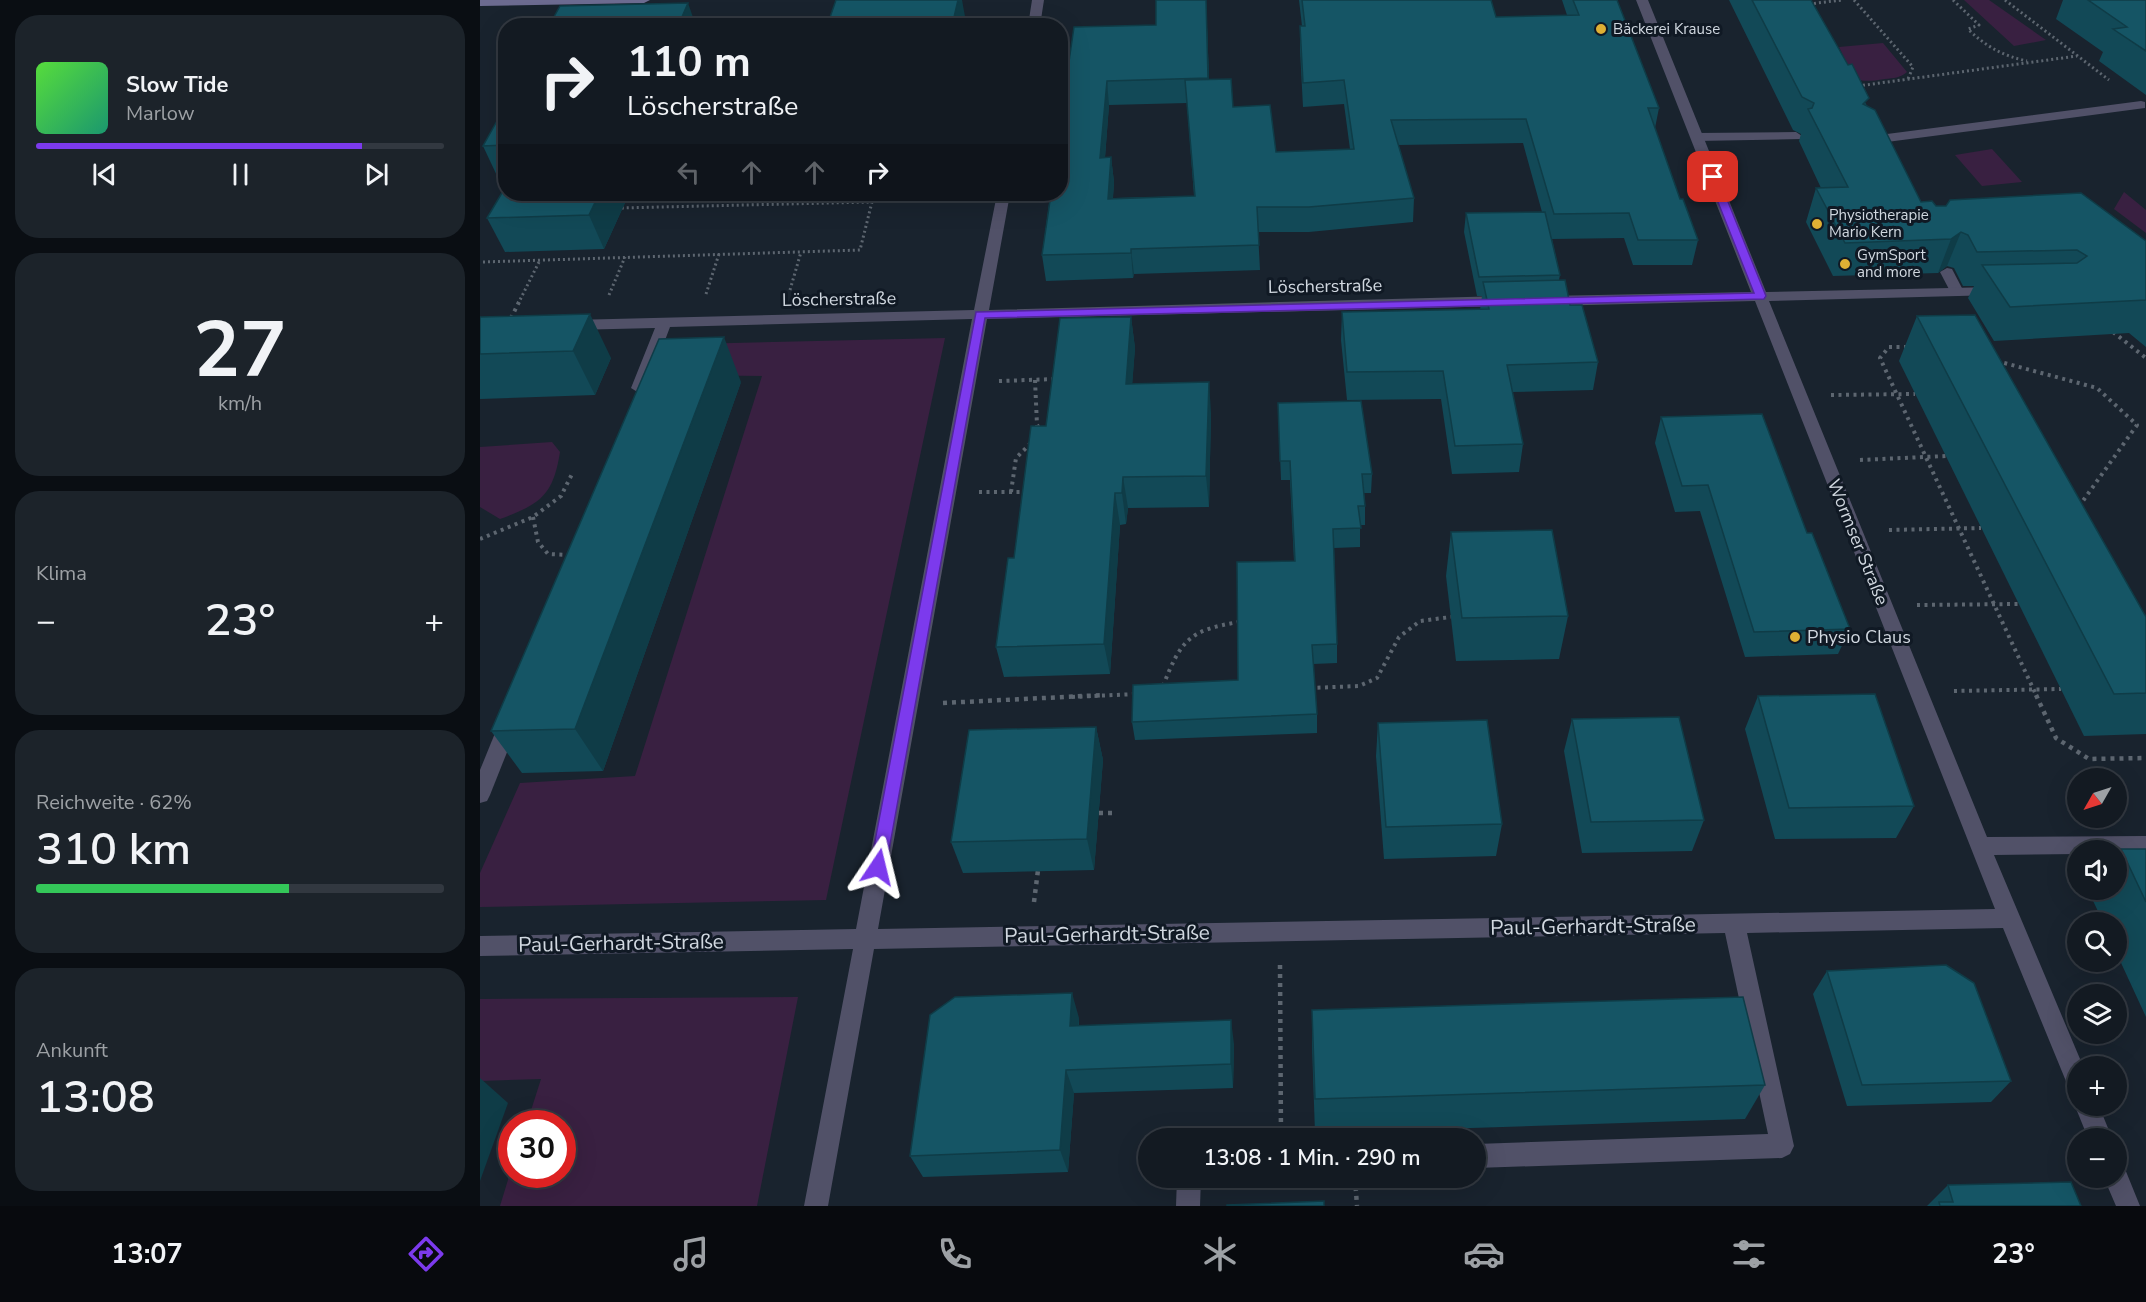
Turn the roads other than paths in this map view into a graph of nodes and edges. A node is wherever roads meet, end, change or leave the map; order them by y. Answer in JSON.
{"nodes":[{"id":1,"x":644,"y":0,"type":"edge"},
{"id":2,"x":1038,"y":0,"type":"edge"},
{"id":3,"x":1642,"y":0,"type":"edge"},
{"id":4,"x":480,"y":3,"type":"edge"},
{"id":5,"x":1035,"y":18,"type":"edge"},
{"id":6,"x":1855,"y":87,"type":"edge"},
{"id":7,"x":2141,"y":105,"type":"road end"},
{"id":8,"x":1796,"y":136,"type":"dead end"},
{"id":9,"x":1861,"y":136,"type":"edge"},
{"id":10,"x":1697,"y":137,"type":"junction"},
{"id":11,"x":1889,"y":143,"type":"junction"},
{"id":12,"x":1001,"y":201,"type":"edge"},
{"id":13,"x":1947,"y":272,"type":"edge"},
{"id":14,"x":2014,"y":291,"type":"edge"},
{"id":15,"x":1957,"y":292,"type":"junction"},
{"id":16,"x":1760,"y":296,"type":"junction"},
{"id":17,"x":980,"y":315,"type":"junction"},
{"id":18,"x":664,"y":323,"type":"junction"},
{"id":19,"x":507,"y":327,"type":"edge"},
{"id":20,"x":631,"y":408,"type":"edge"},
{"id":21,"x":514,"y":708,"type":"edge"},
{"id":22,"x":480,"y":795,"type":"edge"},
{"id":23,"x":2146,"y":845,"type":"edge"},
{"id":24,"x":1980,"y":846,"type":"junction"},
{"id":25,"x":2010,"y":918,"type":"junction"},
{"id":26,"x":1734,"y":923,"type":"junction"},
{"id":27,"x":866,"y":938,"type":"junction"},
{"id":28,"x":480,"y":945,"type":"edge"},
{"id":29,"x":2067,"y":1056,"type":"edge"},
{"id":30,"x":1486,"y":1156,"type":"edge"},
{"id":31,"x":1189,"y":1188,"type":"edge"},
{"id":32,"x":2120,"y":1188,"type":"edge"},
{"id":33,"x":816,"y":1206,"type":"edge"},
{"id":34,"x":1188,"y":1206,"type":"edge"},
{"id":35,"x":2128,"y":1206,"type":"edge"}],
"edges":[{"from":1,"to":4,"type":"street"},
{"from":2,"to":5,"type":"street"},
{"from":3,"to":10,"type":"street","name":"Wormser Straße"},
{"from":6,"to":11,"type":"street"},
{"from":7,"to":11,"type":"street"},
{"from":8,"to":10,"type":"street"},
{"from":9,"to":11,"type":"street"},
{"from":10,"to":16,"type":"street","name":"Wormser Straße"},
{"from":12,"to":17,"type":"street"},
{"from":13,"to":15,"type":"street"},
{"from":14,"to":15,"type":"street","name":"Löscherstraße"},
{"from":15,"to":16,"type":"street","name":"Löscherstraße"},
{"from":16,"to":17,"type":"street","name":"Löscherstraße"},
{"from":16,"to":24,"type":"street","name":"Wormser Straße"},
{"from":17,"to":18,"type":"street","name":"Löscherstraße"},
{"from":17,"to":27,"type":"street"},
{"from":18,"to":19,"type":"street","name":"Löscherstraße"},
{"from":18,"to":20,"type":"street"},
{"from":21,"to":22,"type":"street"},
{"from":23,"to":24,"type":"street"},
{"from":24,"to":25,"type":"street","name":"Wormser Straße"},
{"from":25,"to":26,"type":"street","name":"Paul-Gerhardt-Straße"},
{"from":25,"to":29,"type":"street","name":"Wormser Straße"},
{"from":26,"to":27,"type":"street","name":"Paul-Gerhardt-Straße"},
{"from":26,"to":30,"type":"street"},
{"from":27,"to":28,"type":"street","name":"Paul-Gerhardt-Straße"},
{"from":27,"to":33,"type":"street"},
{"from":31,"to":34,"type":"street"},
{"from":32,"to":35,"type":"street"}]}
